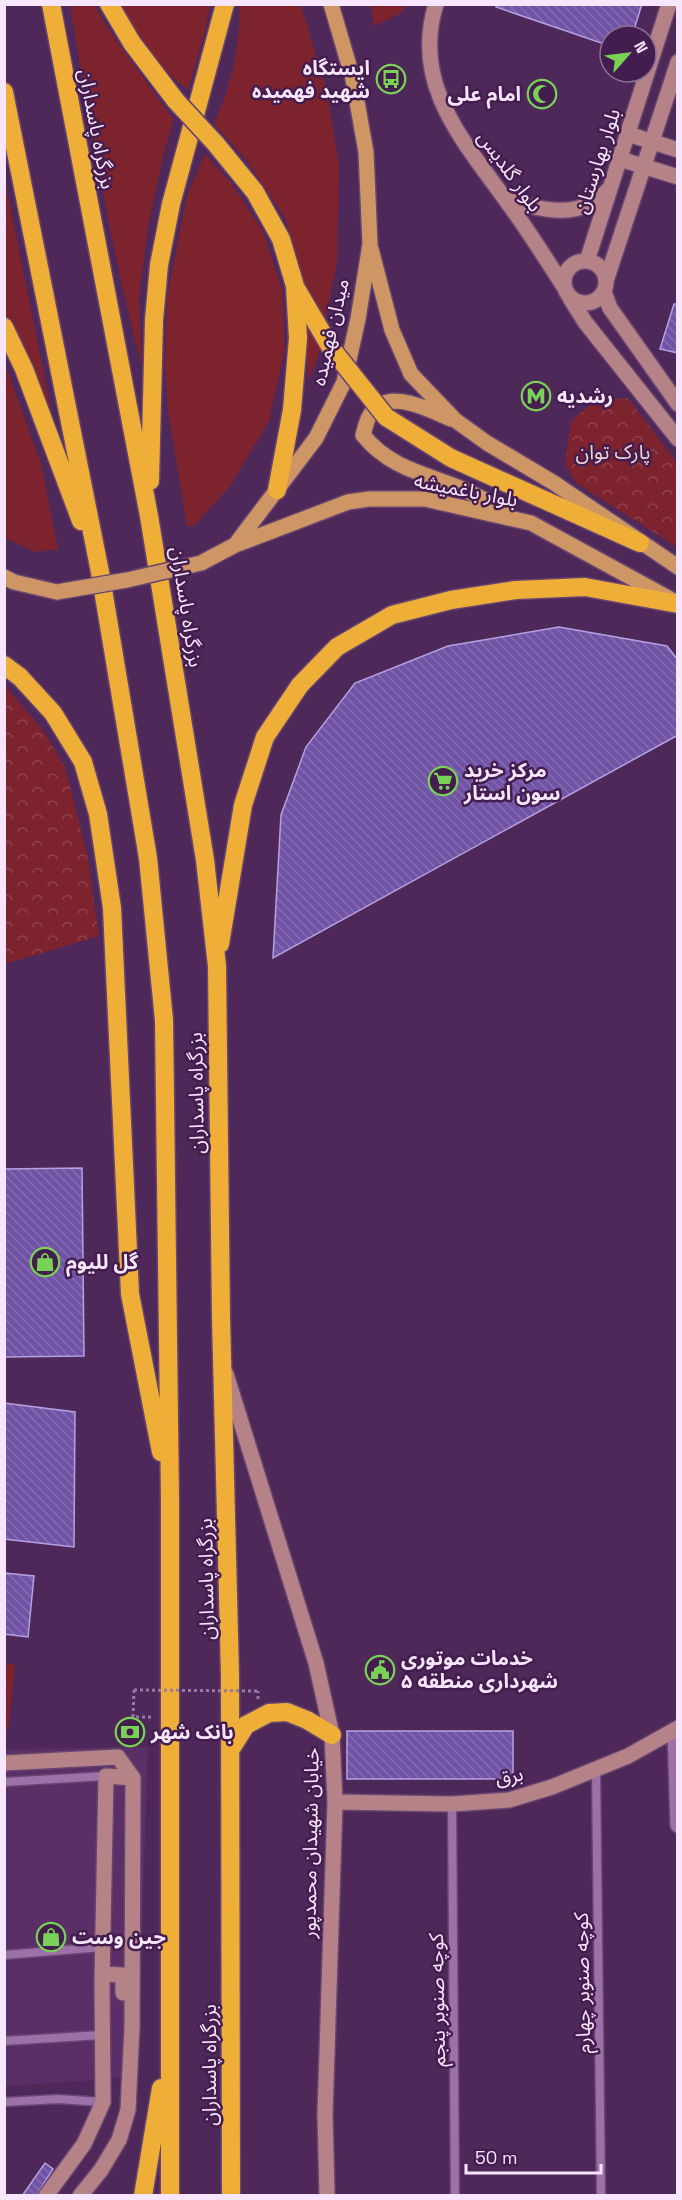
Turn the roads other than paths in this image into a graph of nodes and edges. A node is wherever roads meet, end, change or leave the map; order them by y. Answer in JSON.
{"nodes":[{"id":1,"x":51,"y":4,"type":"edge"},
{"id":2,"x":109,"y":4,"type":"edge"},
{"id":3,"x":225,"y":4,"type":"edge"},
{"id":4,"x":331,"y":4,"type":"edge"},
{"id":5,"x":669,"y":4,"type":"edge"},
{"id":6,"x":434,"y":8,"type":"edge"},
{"id":7,"x":678,"y":62,"type":"edge"},
{"id":8,"x":4,"y":92,"type":"edge"},
{"id":9,"x":628,"y":134,"type":"junction"},
{"id":10,"x":652,"y":142,"type":"junction"},
{"id":11,"x":678,"y":150,"type":"edge"},
{"id":12,"x":620,"y":159,"type":"junction"},
{"id":13,"x":644,"y":166,"type":"junction"},
{"id":14,"x":678,"y":177,"type":"edge"},
{"id":15,"x":611,"y":188,"type":"junction"},
{"id":16,"x":507,"y":200,"type":"junction"},
{"id":17,"x":370,"y":243,"type":"junction"},
{"id":18,"x":587,"y":261,"type":"junction"},
{"id":19,"x":295,"y":286,"type":"junction"},
{"id":20,"x":605,"y":286,"type":"junction"},
{"id":21,"x":567,"y":292,"type":"junction"},
{"id":22,"x":4,"y":327,"type":"edge"},
{"id":23,"x":678,"y":404,"type":"edge"},
{"id":24,"x":455,"y":420,"type":"junction"},
{"id":25,"x":678,"y":439,"type":"edge"},
{"id":26,"x":277,"y":490,"type":"junction"},
{"id":27,"x":149,"y":516,"type":"junction"},
{"id":28,"x":531,"y":523,"type":"junction"},
{"id":29,"x":640,"y":543,"type":"junction"},
{"id":30,"x":235,"y":545,"type":"junction"},
{"id":31,"x":678,"y":567,"type":"edge"},
{"id":32,"x":100,"y":572,"type":"junction"},
{"id":33,"x":8,"y":580,"type":"edge"},
{"id":34,"x":678,"y":604,"type":"edge"},
{"id":35,"x":4,"y":665,"type":"edge"},
{"id":36,"x":217,"y":966,"type":"junction"},
{"id":37,"x":223,"y":1363,"type":"junction"},
{"id":38,"x":170,"y":1499,"type":"junction"},
{"id":39,"x":676,"y":1729,"type":"edge"},
{"id":40,"x":332,"y":1735,"type":"junction"},
{"id":41,"x":231,"y":1751,"type":"junction"},
{"id":42,"x":4,"y":1763,"type":"edge"},
{"id":43,"x":596,"y":1769,"type":"junction"},
{"id":44,"x":106,"y":1776,"type":"junction"},
{"id":45,"x":133,"y":1778,"type":"junction"},
{"id":46,"x":4,"y":1782,"type":"edge"},
{"id":47,"x":335,"y":1802,"type":"junction"},
{"id":48,"x":452,"y":1804,"type":"junction"},
{"id":49,"x":678,"y":1825,"type":"edge"},
{"id":50,"x":103,"y":1947,"type":"junction"},
{"id":51,"x":4,"y":1955,"type":"edge"},
{"id":52,"x":102,"y":1974,"type":"junction"},
{"id":53,"x":102,"y":2035,"type":"junction"},
{"id":54,"x":170,"y":2036,"type":"junction"},
{"id":55,"x":4,"y":2041,"type":"edge"},
{"id":56,"x":4,"y":2102,"type":"edge"},
{"id":57,"x":103,"y":2102,"type":"junction"},
{"id":58,"x":101,"y":2170,"type":"junction"},
{"id":59,"x":46,"y":2196,"type":"edge"},
{"id":60,"x":80,"y":2196,"type":"edge"},
{"id":61,"x":143,"y":2196,"type":"edge"},
{"id":62,"x":170,"y":2196,"type":"edge"},
{"id":63,"x":231,"y":2196,"type":"edge"},
{"id":64,"x":327,"y":2196,"type":"edge"},
{"id":65,"x":455,"y":2196,"type":"edge"},
{"id":66,"x":601,"y":2196,"type":"edge"}],
"edges":[{"from":1,"to":27,"type":"highway","name":"بزرگراه پاسداران"},
{"from":2,"to":19,"type":"highway","bridge":true},
{"from":3,"to":27,"type":"highway"},
{"from":4,"to":17,"type":"main road","name":"میدان فهمیده"},
{"from":5,"to":9,"type":"street","name":"بلوار بهارستان"},
{"from":6,"to":16,"type":"street","name":"بلوار گلدیس"},
{"from":7,"to":10,"type":"street"},
{"from":8,"to":32,"type":"highway","name":"بزرگراه پاسداران"},
{"from":9,"to":10,"type":"street"},
{"from":9,"to":12,"type":"street","name":"بلوار بهارستان"},
{"from":10,"to":11,"type":"street"},
{"from":10,"to":13,"type":"street"},
{"from":12,"to":13,"type":"street"},
{"from":12,"to":15,"type":"street","name":"بلوار بهارستان"},
{"from":13,"to":14,"type":"street"},
{"from":13,"to":20,"type":"street"},
{"from":15,"to":16,"type":"street"},
{"from":15,"to":18,"type":"street","name":"بلوار بهارستان"},
{"from":16,"to":21,"type":"street","name":"بلوار گلدیس"},
{"from":17,"to":24,"type":"main road"},
{"from":17,"to":26,"type":"main road","name":"میدان فهمیده"},
{"from":18,"to":20,"type":"street"},
{"from":18,"to":21,"type":"street"},
{"from":19,"to":26,"type":"highway"},
{"from":19,"to":29,"type":"highway","bridge":true},
{"from":20,"to":21,"type":"street"},
{"from":20,"to":23,"type":"street"},
{"from":21,"to":25,"type":"street","name":"بلوار گلدیس"},
{"from":22,"to":32,"type":"highway"},
{"from":24,"to":28,"type":"main road"},
{"from":24,"to":29,"type":"main road"},
{"from":26,"to":30,"type":"main road","name":"میدان فهمیده"},
{"from":27,"to":36,"type":"highway","name":"بزرگراه پاسداران"},
{"from":28,"to":30,"type":"main road","name":"بلوار باغمیشه"},
{"from":28,"to":34,"type":"main road","name":"بلوار باغمیشه"},
{"from":29,"to":31,"type":"main road"},
{"from":30,"to":33,"type":"main road","name":"میدان فهمیده","bridge":true},
{"from":32,"to":38,"type":"highway","name":"بزرگراه پاسداران"},
{"from":34,"to":36,"type":"highway"},
{"from":35,"to":38,"type":"highway"},
{"from":36,"to":37,"type":"highway","name":"بزرگراه پاسداران"},
{"from":37,"to":40,"type":"street","name":"خیابان شهیدان محمدپور"},
{"from":37,"to":41,"type":"highway","name":"بزرگراه پاسداران"},
{"from":38,"to":54,"type":"highway","name":"بزرگراه پاسداران"},
{"from":39,"to":43,"type":"street","name":"برق"},
{"from":39,"to":49,"type":"street"},
{"from":40,"to":41,"type":"highway"},
{"from":40,"to":47,"type":"street","name":"خیابان شهیدان محمدپور"},
{"from":41,"to":63,"type":"highway","name":"بزرگراه پاسداران"},
{"from":42,"to":45,"type":"street"},
{"from":43,"to":48,"type":"street","name":"برق"},
{"from":43,"to":66,"type":"lane","name":"کوچه صنوبر چهارم"},
{"from":44,"to":45,"type":"street"},
{"from":44,"to":46,"type":"lane"},
{"from":44,"to":50,"type":"street"},
{"from":45,"to":58,"type":"street"},
{"from":47,"to":48,"type":"street","name":"برق"},
{"from":47,"to":64,"type":"street","name":"خیابان شهیدان محمدپور"},
{"from":48,"to":65,"type":"lane","name":"کوچه صنوبر پنجم"},
{"from":50,"to":51,"type":"lane"},
{"from":50,"to":52,"type":"street"},
{"from":52,"to":53,"type":"street"},
{"from":52,"to":58,"type":"street"},
{"from":53,"to":55,"type":"lane"},
{"from":53,"to":57,"type":"street"},
{"from":54,"to":61,"type":"highway"},
{"from":54,"to":62,"type":"highway","name":"بزرگراه پاسداران"},
{"from":56,"to":57,"type":"lane"},
{"from":57,"to":59,"type":"street"},
{"from":58,"to":60,"type":"street"}]}
